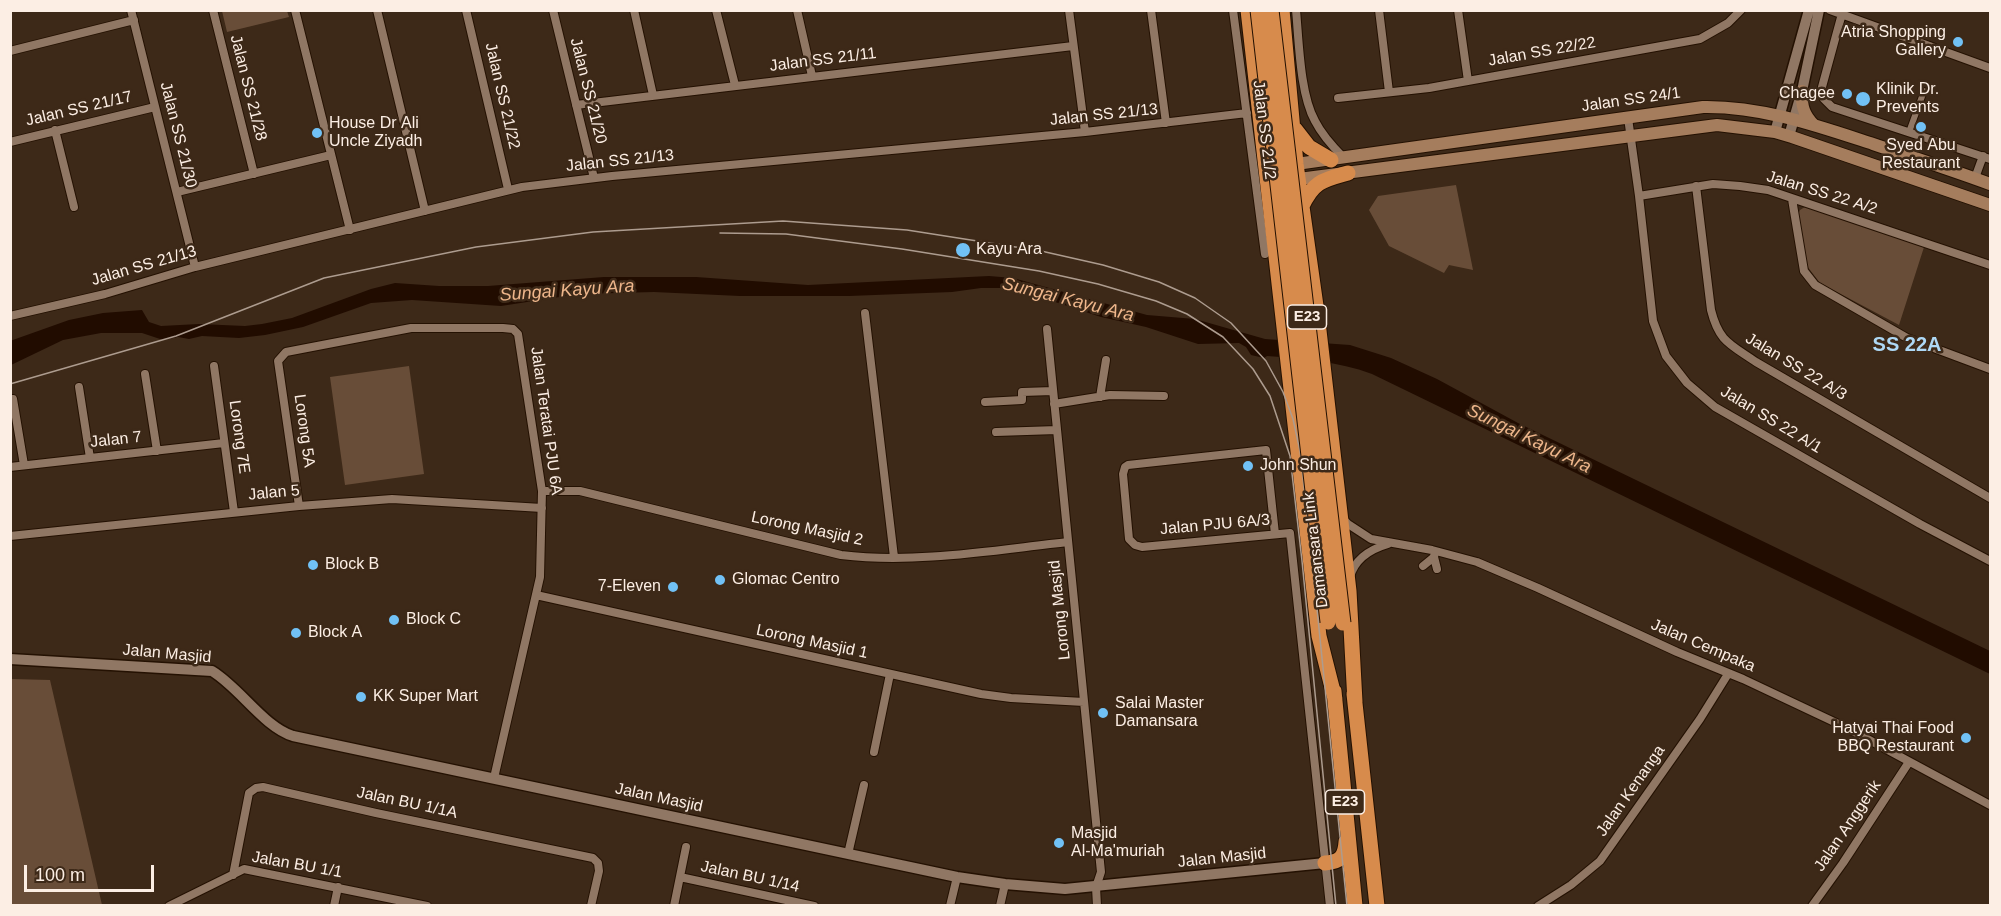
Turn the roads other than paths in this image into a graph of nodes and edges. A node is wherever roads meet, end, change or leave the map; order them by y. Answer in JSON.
{"nodes":[{"id":1,"x":213,"y":10,"type":"edge"},
{"id":2,"x":295,"y":10,"type":"edge"},
{"id":3,"x":376,"y":10,"type":"edge"},
{"id":4,"x":466,"y":10,"type":"edge"},
{"id":5,"x":553,"y":10,"type":"edge"},
{"id":6,"x":634,"y":10,"type":"edge"},
{"id":7,"x":716,"y":10,"type":"edge"},
{"id":8,"x":797,"y":10,"type":"edge"},
{"id":9,"x":1069,"y":10,"type":"edge"},
{"id":10,"x":1151,"y":10,"type":"edge"},
{"id":11,"x":1233,"y":10,"type":"edge"},
{"id":12,"x":1248,"y":10,"type":"edge"},
{"id":13,"x":1258,"y":10,"type":"edge"},
{"id":14,"x":1271,"y":10,"type":"edge"},
{"id":15,"x":1282,"y":10,"type":"edge"},
{"id":16,"x":1296,"y":10,"type":"edge"},
{"id":17,"x":1379,"y":10,"type":"edge"},
{"id":18,"x":1458,"y":10,"type":"edge"},
{"id":19,"x":1741,"y":10,"type":"edge"},
{"id":20,"x":1809,"y":10,"type":"edge"},
{"id":21,"x":1819,"y":10,"type":"edge"},
{"id":22,"x":1830,"y":10,"type":"edge"},
{"id":23,"x":1843,"y":13,"type":"edge"},
{"id":24,"x":133,"y":15,"type":"edge"},
{"id":25,"x":1074,"y":46,"type":"junction"},
{"id":26,"x":10,"y":51,"type":"edge"},
{"id":27,"x":1990,"y":68,"type":"edge"},
{"id":28,"x":812,"y":76,"type":"junction"},
{"id":29,"x":1468,"y":81,"type":"junction"},
{"id":30,"x":1290,"y":83,"type":"junction"},
{"id":31,"x":735,"y":85,"type":"junction"},
{"id":32,"x":1257,"y":88,"type":"junction"},
{"id":33,"x":1802,"y":91,"type":"junction"},
{"id":34,"x":1389,"y":92,"type":"junction"},
{"id":35,"x":1924,"y":92,"type":"dead end"},
{"id":36,"x":653,"y":95,"type":"junction"},
{"id":37,"x":1338,"y":98,"type":"dead end"},
{"id":38,"x":576,"y":105,"type":"junction"},
{"id":39,"x":155,"y":107,"type":"junction"},
{"id":40,"x":1247,"y":113,"type":"junction"},
{"id":41,"x":1780,"y":116,"type":"junction"},
{"id":42,"x":1628,"y":118,"type":"junction"},
{"id":43,"x":1793,"y":119,"type":"junction"},
{"id":44,"x":1166,"y":123,"type":"junction"},
{"id":45,"x":1814,"y":125,"type":"junction"},
{"id":46,"x":1294,"y":129,"type":"junction"},
{"id":47,"x":55,"y":130,"type":"junction"},
{"id":48,"x":1085,"y":132,"type":"junction"},
{"id":49,"x":1775,"y":132,"type":"junction"},
{"id":50,"x":1909,"y":132,"type":"junction"},
{"id":51,"x":1630,"y":136,"type":"junction"},
{"id":52,"x":1789,"y":136,"type":"junction"},
{"id":53,"x":10,"y":142,"type":"edge"},
{"id":54,"x":331,"y":155,"type":"junction"},
{"id":55,"x":1987,"y":158,"type":"edge"},
{"id":56,"x":1341,"y":163,"type":"junction"},
{"id":57,"x":1297,"y":171,"type":"junction"},
{"id":58,"x":254,"y":174,"type":"junction"},
{"id":59,"x":1268,"y":176,"type":"junction"},
{"id":60,"x":594,"y":178,"type":"junction"},
{"id":61,"x":1975,"y":178,"type":"junction"},
{"id":62,"x":1990,"y":184,"type":"edge"},
{"id":63,"x":1696,"y":186,"type":"junction"},
{"id":64,"x":508,"y":189,"type":"junction"},
{"id":65,"x":177,"y":192,"type":"junction"},
{"id":66,"x":1639,"y":196,"type":"junction"},
{"id":67,"x":1792,"y":200,"type":"junction"},
{"id":68,"x":1990,"y":205,"type":"edge"},
{"id":69,"x":1302,"y":206,"type":"junction"},
{"id":70,"x":74,"y":207,"type":"dead end"},
{"id":71,"x":425,"y":211,"type":"junction"},
{"id":72,"x":1274,"y":227,"type":"junction"},
{"id":73,"x":350,"y":230,"type":"junction"},
{"id":74,"x":1304,"y":231,"type":"junction"},
{"id":75,"x":1265,"y":254,"type":"dead end"},
{"id":76,"x":1990,"y":265,"type":"edge"},
{"id":77,"x":195,"y":267,"type":"junction"},
{"id":78,"x":865,"y":313,"type":"dead end"},
{"id":79,"x":10,"y":316,"type":"edge"},
{"id":80,"x":1047,"y":329,"type":"dead end"},
{"id":81,"x":1106,"y":360,"type":"dead end"},
{"id":82,"x":278,"y":361,"type":"joint"},
{"id":83,"x":214,"y":366,"type":"dead end"},
{"id":84,"x":1990,"y":369,"type":"edge"},
{"id":85,"x":146,"y":374,"type":"dead end"},
{"id":86,"x":79,"y":387,"type":"dead end"},
{"id":87,"x":1053,"y":392,"type":"junction"},
{"id":88,"x":1164,"y":396,"type":"dead end"},
{"id":89,"x":1100,"y":397,"type":"junction"},
{"id":90,"x":13,"y":399,"type":"dead end"},
{"id":91,"x":985,"y":402,"type":"dead end"},
{"id":92,"x":1054,"y":404,"type":"junction"},
{"id":93,"x":1057,"y":430,"type":"junction"},
{"id":94,"x":996,"y":432,"type":"dead end"},
{"id":95,"x":224,"y":443,"type":"junction"},
{"id":96,"x":158,"y":451,"type":"junction"},
{"id":97,"x":90,"y":458,"type":"junction"},
{"id":98,"x":24,"y":465,"type":"junction"},
{"id":99,"x":10,"y":467,"type":"edge"},
{"id":100,"x":543,"y":491,"type":"junction"},
{"id":101,"x":1990,"y":498,"type":"edge"},
{"id":102,"x":299,"y":506,"type":"junction"},
{"id":103,"x":542,"y":508,"type":"junction"},
{"id":104,"x":234,"y":512,"type":"junction"},
{"id":105,"x":1341,"y":516,"type":"junction"},
{"id":106,"x":1275,"y":534,"type":"junction"},
{"id":107,"x":10,"y":536,"type":"edge"},
{"id":108,"x":1068,"y":542,"type":"junction"},
{"id":109,"x":1392,"y":544,"type":"junction"},
{"id":110,"x":1435,"y":554,"type":"junction"},
{"id":111,"x":894,"y":557,"type":"junction"},
{"id":112,"x":1990,"y":561,"type":"edge"},
{"id":113,"x":1423,"y":566,"type":"dead end"},
{"id":114,"x":1437,"y":569,"type":"dead end"},
{"id":115,"x":1349,"y":591,"type":"junction"},
{"id":116,"x":536,"y":595,"type":"junction"},
{"id":117,"x":1336,"y":622,"type":"junction"},
{"id":118,"x":10,"y":658,"type":"edge"},
{"id":119,"x":890,"y":674,"type":"junction"},
{"id":120,"x":1728,"y":674,"type":"junction"},
{"id":121,"x":1335,"y":699,"type":"junction"},
{"id":122,"x":1084,"y":702,"type":"junction"},
{"id":123,"x":1355,"y":702,"type":"junction"},
{"id":124,"x":874,"y":752,"type":"dead end"},
{"id":125,"x":1909,"y":762,"type":"junction"},
{"id":126,"x":494,"y":778,"type":"junction"},
{"id":127,"x":864,"y":785,"type":"dead end"},
{"id":128,"x":1990,"y":805,"type":"edge"},
{"id":129,"x":1346,"y":816,"type":"junction"},
{"id":130,"x":686,"y":847,"type":"dead end"},
{"id":131,"x":848,"y":854,"type":"junction"},
{"id":132,"x":1325,"y":863,"type":"junction"},
{"id":133,"x":233,"y":875,"type":"junction"},
{"id":134,"x":680,"y":877,"type":"junction"},
{"id":135,"x":957,"y":877,"type":"junction"},
{"id":136,"x":1005,"y":884,"type":"junction"},
{"id":137,"x":338,"y":887,"type":"junction"},
{"id":138,"x":1095,"y":887,"type":"junction"},
{"id":139,"x":760,"y":895,"type":"junction"},
{"id":140,"x":416,"y":904,"type":"edge"},
{"id":141,"x":169,"y":906,"type":"edge"},
{"id":142,"x":334,"y":906,"type":"edge"},
{"id":143,"x":427,"y":906,"type":"edge"},
{"id":144,"x":591,"y":906,"type":"edge"},
{"id":145,"x":674,"y":906,"type":"edge"},
{"id":146,"x":758,"y":906,"type":"edge"},
{"id":147,"x":814,"y":906,"type":"edge"},
{"id":148,"x":950,"y":906,"type":"edge"},
{"id":149,"x":1000,"y":906,"type":"edge"},
{"id":150,"x":1097,"y":906,"type":"edge"},
{"id":151,"x":1330,"y":906,"type":"edge"},
{"id":152,"x":1355,"y":906,"type":"edge"},
{"id":153,"x":1377,"y":906,"type":"edge"},
{"id":154,"x":1538,"y":906,"type":"edge"},
{"id":155,"x":1812,"y":906,"type":"edge"}],
"edges":[{"from":1,"to":58,"type":"street","name":"Jalan SS 21/28"},
{"from":2,"to":54,"type":"street"},
{"from":3,"to":71,"type":"street"},
{"from":4,"to":64,"type":"street","name":"Jalan SS 21/22"},
{"from":5,"to":38,"type":"street","name":"Jalan SS 21/20"},
{"from":6,"to":36,"type":"street"},
{"from":7,"to":31,"type":"street"},
{"from":8,"to":28,"type":"street"},
{"from":9,"to":25,"type":"street"},
{"from":10,"to":44,"type":"street"},
{"from":11,"to":40,"type":"street","name":"Jalan SS 21/2"},
{"from":12,"to":32,"type":"highway"},
{"from":13,"to":117,"type":"highway","name":"Damansara Link","number":"E23","bridge":true},
{"from":14,"to":117,"type":"highway","name":"Damansara Link","number":"E23","bridge":true},
{"from":15,"to":30,"type":"highway"},
{"from":16,"to":56,"type":"street"},
{"from":17,"to":34,"type":"street"},
{"from":18,"to":29,"type":"street"},
{"from":19,"to":29,"type":"street","name":"Jalan SS 22/22"},
{"from":20,"to":41,"type":"street"},
{"from":21,"to":33,"type":"street"},
{"from":22,"to":23,"type":"street"},
{"from":23,"to":27,"type":"street"},
{"from":23,"to":50,"type":"street"},
{"from":24,"to":26,"type":"street"},
{"from":24,"to":39,"type":"street","name":"Jalan SS 21/30"},
{"from":25,"to":28,"type":"street","name":"Jalan SS 21/11"},
{"from":25,"to":48,"type":"street"},
{"from":28,"to":31,"type":"street","name":"Jalan SS 21/11"},
{"from":29,"to":34,"type":"street","name":"Jalan SS 22/22"},
{"from":30,"to":32,"type":"highway"},
{"from":30,"to":46,"type":"highway"},
{"from":31,"to":36,"type":"street","name":"Jalan SS 21/11"},
{"from":32,"to":59,"type":"highway"},
{"from":33,"to":43,"type":"street"},
{"from":33,"to":45,"type":"main road"},
{"from":34,"to":37,"type":"street","name":"Jalan SS 22/22"},
{"from":35,"to":50,"type":"street"},
{"from":36,"to":38,"type":"street","name":"Jalan SS 21/11"},
{"from":38,"to":60,"type":"street","name":"Jalan SS 21/20"},
{"from":39,"to":47,"type":"street","name":"Jalan SS 21/17"},
{"from":39,"to":65,"type":"street","name":"Jalan SS 21/30"},
{"from":40,"to":44,"type":"street","name":"Jalan SS 21/13"},
{"from":40,"to":75,"type":"street","name":"Jalan SS 21/2"},
{"from":41,"to":42,"type":"main road","name":"Jalan SS 24/1"},
{"from":41,"to":43,"type":"main road","name":"Jalan SS 24/1"},
{"from":41,"to":49,"type":"street"},
{"from":42,"to":51,"type":"street","name":"Jalan SS 22 A/1"},
{"from":42,"to":56,"type":"main road","name":"Jalan SS 24/1"},
{"from":43,"to":45,"type":"main road","name":"Jalan SS 24/1"},
{"from":43,"to":52,"type":"street"},
{"from":44,"to":48,"type":"street","name":"Jalan SS 21/13"},
{"from":45,"to":61,"type":"main road","name":"Jalan SS 24/1"},
{"from":46,"to":56,"type":"highway"},
{"from":46,"to":57,"type":"highway"},
{"from":47,"to":53,"type":"street","name":"Jalan SS 21/17"},
{"from":47,"to":70,"type":"street"},
{"from":48,"to":60,"type":"street","name":"Jalan SS 21/13"},
{"from":49,"to":51,"type":"main road","name":"Jalan SS 24/1"},
{"from":49,"to":52,"type":"main road","name":"Jalan SS 24/1"},
{"from":50,"to":55,"type":"street"},
{"from":51,"to":56,"type":"main road","name":"Jalan SS 24/1"},
{"from":51,"to":66,"type":"street","name":"Jalan SS 22 A/1"},
{"from":52,"to":68,"type":"main road","name":"Jalan SS 24/1"},
{"from":54,"to":58,"type":"street"},
{"from":54,"to":73,"type":"street"},
{"from":55,"to":61,"type":"street"},
{"from":56,"to":57,"type":"main road","name":"Jalan SS 24/1"},
{"from":56,"to":57,"type":"main road","name":"Jalan SS 24/1"},
{"from":56,"to":69,"type":"highway"},
{"from":57,"to":59,"type":"main road","name":"Jalan SS 24/1"},
{"from":57,"to":69,"type":"highway"},
{"from":58,"to":65,"type":"street"},
{"from":59,"to":72,"type":"highway"},
{"from":60,"to":64,"type":"street","name":"Jalan SS 21/13"},
{"from":61,"to":62,"type":"main road","name":"Jalan SS 24/1"},
{"from":63,"to":66,"type":"street","name":"Jalan SS 22 A/2"},
{"from":63,"to":67,"type":"street","name":"Jalan SS 22 A/2"},
{"from":63,"to":101,"type":"street","name":"Jalan SS 22 A/3"},
{"from":64,"to":71,"type":"street","name":"Jalan SS 21/13"},
{"from":65,"to":77,"type":"street","name":"Jalan SS 21/30"},
{"from":66,"to":112,"type":"street","name":"Jalan SS 22 A/1"},
{"from":67,"to":76,"type":"street","name":"Jalan SS 22 A/2"},
{"from":67,"to":84,"type":"street"},
{"from":69,"to":74,"type":"highway"},
{"from":71,"to":73,"type":"street","name":"Jalan SS 21/13"},
{"from":72,"to":74,"type":"highway"},
{"from":72,"to":121,"type":"highway"},
{"from":73,"to":77,"type":"street","name":"Jalan SS 21/13"},
{"from":74,"to":105,"type":"highway"},
{"from":77,"to":79,"type":"street","name":"Jalan SS 21/13"},
{"from":78,"to":111,"type":"street"},
{"from":80,"to":87,"type":"street","name":"Lorong Masjid"},
{"from":81,"to":89,"type":"street"},
{"from":82,"to":100,"type":"street","name":"Jalan Teratai PJU 6A"},
{"from":82,"to":102,"type":"street","name":"Lorong 5A"},
{"from":83,"to":95,"type":"street","name":"Lorong 7E"},
{"from":85,"to":96,"type":"street"},
{"from":86,"to":97,"type":"street"},
{"from":87,"to":91,"type":"street"},
{"from":87,"to":92,"type":"street","name":"Lorong Masjid"},
{"from":88,"to":89,"type":"street"},
{"from":89,"to":92,"type":"street"},
{"from":90,"to":98,"type":"street"},
{"from":92,"to":93,"type":"street","name":"Lorong Masjid"},
{"from":93,"to":94,"type":"street"},
{"from":93,"to":108,"type":"street","name":"Lorong Masjid"},
{"from":95,"to":96,"type":"street","name":"Jalan 7"},
{"from":95,"to":104,"type":"street","name":"Lorong 7E"},
{"from":96,"to":97,"type":"street","name":"Jalan 7"},
{"from":97,"to":98,"type":"street","name":"Jalan 7"},
{"from":98,"to":99,"type":"street","name":"Jalan 7"},
{"from":100,"to":103,"type":"street","name":"Jalan Teratai PJU 6A"},
{"from":100,"to":111,"type":"street","name":"Lorong Masjid 2"},
{"from":102,"to":103,"type":"street","name":"Jalan 5"},
{"from":102,"to":104,"type":"street","name":"Jalan 5"},
{"from":103,"to":116,"type":"street","name":"Jalan Teratai PJU 6A"},
{"from":104,"to":107,"type":"street","name":"Jalan 5"},
{"from":105,"to":109,"type":"street","name":"Jalan Cempaka"},
{"from":105,"to":115,"type":"highway"},
{"from":106,"to":106,"type":"street","name":"Jalan PJU 6A/3"},
{"from":106,"to":132,"type":"street","name":"Jalan PJU 6A/3"},
{"from":108,"to":111,"type":"street","name":"Lorong Masjid 2"},
{"from":108,"to":122,"type":"street","name":"Lorong Masjid"},
{"from":109,"to":110,"type":"street","name":"Jalan Cempaka"},
{"from":109,"to":115,"type":"street"},
{"from":110,"to":113,"type":"street"},
{"from":110,"to":114,"type":"street"},
{"from":110,"to":120,"type":"street","name":"Jalan Cempaka"},
{"from":115,"to":123,"type":"highway"},
{"from":116,"to":119,"type":"street","name":"Lorong Masjid 1"},
{"from":116,"to":126,"type":"street","name":"Jalan Teratai PJU 6A"},
{"from":117,"to":121,"type":"highway","name":"Damansara Link","number":"E23"},
{"from":117,"to":123,"type":"highway","name":"Damansara Link","number":"E23"},
{"from":118,"to":126,"type":"street","name":"Jalan Masjid"},
{"from":119,"to":122,"type":"street","name":"Lorong Masjid 1"},
{"from":119,"to":124,"type":"street"},
{"from":120,"to":125,"type":"street","name":"Jalan Cempaka"},
{"from":120,"to":154,"type":"street","name":"Jalan Kenanga"},
{"from":121,"to":129,"type":"highway","name":"Damansara Link","number":"E23"},
{"from":122,"to":138,"type":"street","name":"Lorong Masjid"},
{"from":123,"to":153,"type":"highway","name":"Damansara Link","number":"E23"},
{"from":125,"to":128,"type":"street","name":"Jalan Cempaka"},
{"from":125,"to":155,"type":"street","name":"Jalan Anggerik"},
{"from":126,"to":131,"type":"street","name":"Jalan Masjid"},
{"from":127,"to":131,"type":"street"},
{"from":129,"to":132,"type":"highway"},
{"from":129,"to":152,"type":"highway","name":"Damansara Link","number":"E23"},
{"from":130,"to":134,"type":"street"},
{"from":131,"to":135,"type":"street","name":"Jalan Masjid"},
{"from":132,"to":138,"type":"street","name":"Jalan Masjid"},
{"from":132,"to":151,"type":"street"},
{"from":133,"to":137,"type":"street","name":"Jalan BU 1/1"},
{"from":133,"to":141,"type":"street","name":"Jalan BU 1/1"},
{"from":133,"to":144,"type":"street","name":"Jalan BU 1/1A"},
{"from":134,"to":139,"type":"street","name":"Jalan BU 1/14"},
{"from":134,"to":145,"type":"street"},
{"from":135,"to":136,"type":"street","name":"Jalan Masjid"},
{"from":135,"to":148,"type":"street"},
{"from":136,"to":138,"type":"street","name":"Jalan Masjid"},
{"from":136,"to":149,"type":"street"},
{"from":137,"to":140,"type":"street","name":"Jalan BU 1/1"},
{"from":137,"to":142,"type":"street"},
{"from":138,"to":150,"type":"street","name":"Lorong Masjid"},
{"from":139,"to":146,"type":"street"},
{"from":139,"to":147,"type":"street","name":"Jalan BU 1/14"},
{"from":140,"to":143,"type":"street","name":"Jalan BU 1/1"}]}
